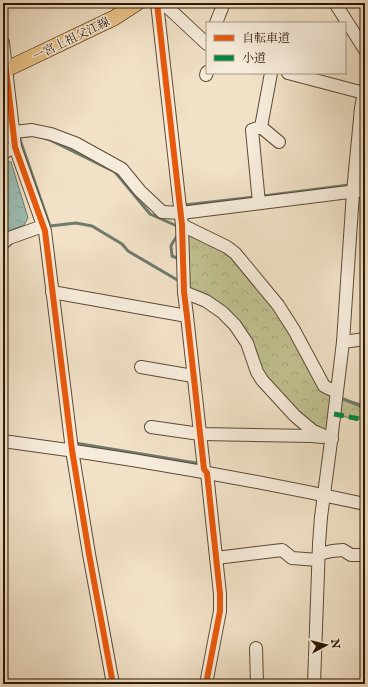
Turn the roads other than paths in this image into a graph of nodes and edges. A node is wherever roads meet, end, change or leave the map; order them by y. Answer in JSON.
{"nodes":[{"id":1,"x":137,"y":3,"type":"edge"},
{"id":2,"x":157,"y":3,"type":"edge"},
{"id":3,"x":163,"y":3,"type":"edge"},
{"id":4,"x":224,"y":3,"type":"edge"},
{"id":5,"x":335,"y":3,"type":"edge"},
{"id":6,"x":216,"y":22,"type":"edge"},
{"id":7,"x":3,"y":43,"type":"edge"},
{"id":8,"x":206,"y":43,"type":"edge"},
{"id":9,"x":365,"y":50,"type":"edge"},
{"id":10,"x":4,"y":71,"type":"edge"},
{"id":11,"x":271,"y":74,"type":"edge"},
{"id":12,"x":293,"y":74,"type":"edge"},
{"id":13,"x":365,"y":90,"type":"edge"},
{"id":14,"x":261,"y":127,"type":"junction"},
{"id":15,"x":14,"y":132,"type":"junction"},
{"id":16,"x":3,"y":138,"type":"edge"},
{"id":17,"x":279,"y":142,"type":"dead end"},
{"id":18,"x":15,"y":147,"type":"junction"},
{"id":19,"x":3,"y":153,"type":"edge"},
{"id":20,"x":365,"y":190,"type":"edge"},
{"id":21,"x":353,"y":192,"type":"junction"},
{"id":22,"x":259,"y":203,"type":"junction"},
{"id":23,"x":181,"y":219,"type":"junction"},
{"id":24,"x":43,"y":226,"type":"junction"},
{"id":25,"x":3,"y":243,"type":"edge"},
{"id":26,"x":52,"y":292,"type":"junction"},
{"id":27,"x":184,"y":292,"type":"junction"},
{"id":28,"x":186,"y":316,"type":"junction"},
{"id":29,"x":365,"y":339,"type":"edge"},
{"id":30,"x":343,"y":342,"type":"junction"},
{"id":31,"x":142,"y":367,"type":"dead end"},
{"id":32,"x":193,"y":376,"type":"junction"},
{"id":33,"x":336,"y":392,"type":"junction"},
{"id":34,"x":151,"y":427,"type":"dead end"},
{"id":35,"x":200,"y":434,"type":"junction"},
{"id":36,"x":332,"y":439,"type":"junction"},
{"id":37,"x":3,"y":441,"type":"edge"},
{"id":38,"x":72,"y":450,"type":"junction"},
{"id":39,"x":207,"y":473,"type":"junction"},
{"id":40,"x":324,"y":495,"type":"junction"},
{"id":41,"x":365,"y":504,"type":"edge"},
{"id":42,"x":365,"y":555,"type":"edge"},
{"id":43,"x":318,"y":557,"type":"junction"},
{"id":44,"x":216,"y":558,"type":"junction"},
{"id":45,"x":256,"y":648,"type":"dead end"},
{"id":46,"x":113,"y":684,"type":"edge"},
{"id":47,"x":206,"y":684,"type":"edge"},
{"id":48,"x":257,"y":684,"type":"edge"},
{"id":49,"x":314,"y":684,"type":"edge"}],
"edges":[{"from":1,"to":10,"type":"main road","name":"一宮上祖父江線"},
{"from":2,"to":23,"type":"street"},
{"from":3,"to":8,"type":"street"},
{"from":4,"to":6,"type":"street"},
{"from":5,"to":9,"type":"street"},
{"from":7,"to":10,"type":"street"},
{"from":10,"to":15,"type":"street"},
{"from":11,"to":14,"type":"street"},
{"from":12,"to":13,"type":"street"},
{"from":13,"to":21,"type":"street"},
{"from":14,"to":17,"type":"street"},
{"from":14,"to":22,"type":"street"},
{"from":15,"to":16,"type":"street"},
{"from":15,"to":18,"type":"street"},
{"from":15,"to":23,"type":"street"},
{"from":18,"to":19,"type":"street"},
{"from":18,"to":24,"type":"street"},
{"from":20,"to":21,"type":"street"},
{"from":21,"to":22,"type":"street"},
{"from":21,"to":30,"type":"street"},
{"from":22,"to":23,"type":"street"},
{"from":23,"to":27,"type":"street"},
{"from":23,"to":33,"type":"street"},
{"from":24,"to":25,"type":"street"},
{"from":24,"to":26,"type":"street"},
{"from":26,"to":28,"type":"street"},
{"from":26,"to":38,"type":"street"},
{"from":27,"to":28,"type":"street"},
{"from":27,"to":36,"type":"street"},
{"from":28,"to":32,"type":"street"},
{"from":29,"to":30,"type":"street"},
{"from":30,"to":33,"type":"street"},
{"from":31,"to":32,"type":"street"},
{"from":32,"to":35,"type":"street"},
{"from":33,"to":36,"type":"street"},
{"from":34,"to":35,"type":"street"},
{"from":35,"to":36,"type":"street"},
{"from":35,"to":39,"type":"street"},
{"from":36,"to":40,"type":"street"},
{"from":37,"to":38,"type":"street"},
{"from":38,"to":39,"type":"street"},
{"from":38,"to":46,"type":"street"},
{"from":39,"to":40,"type":"street"},
{"from":39,"to":44,"type":"street"},
{"from":40,"to":41,"type":"street"},
{"from":40,"to":43,"type":"street"},
{"from":42,"to":43,"type":"street"},
{"from":43,"to":44,"type":"street"},
{"from":43,"to":49,"type":"street"},
{"from":44,"to":47,"type":"street"},
{"from":45,"to":48,"type":"street"}]}
